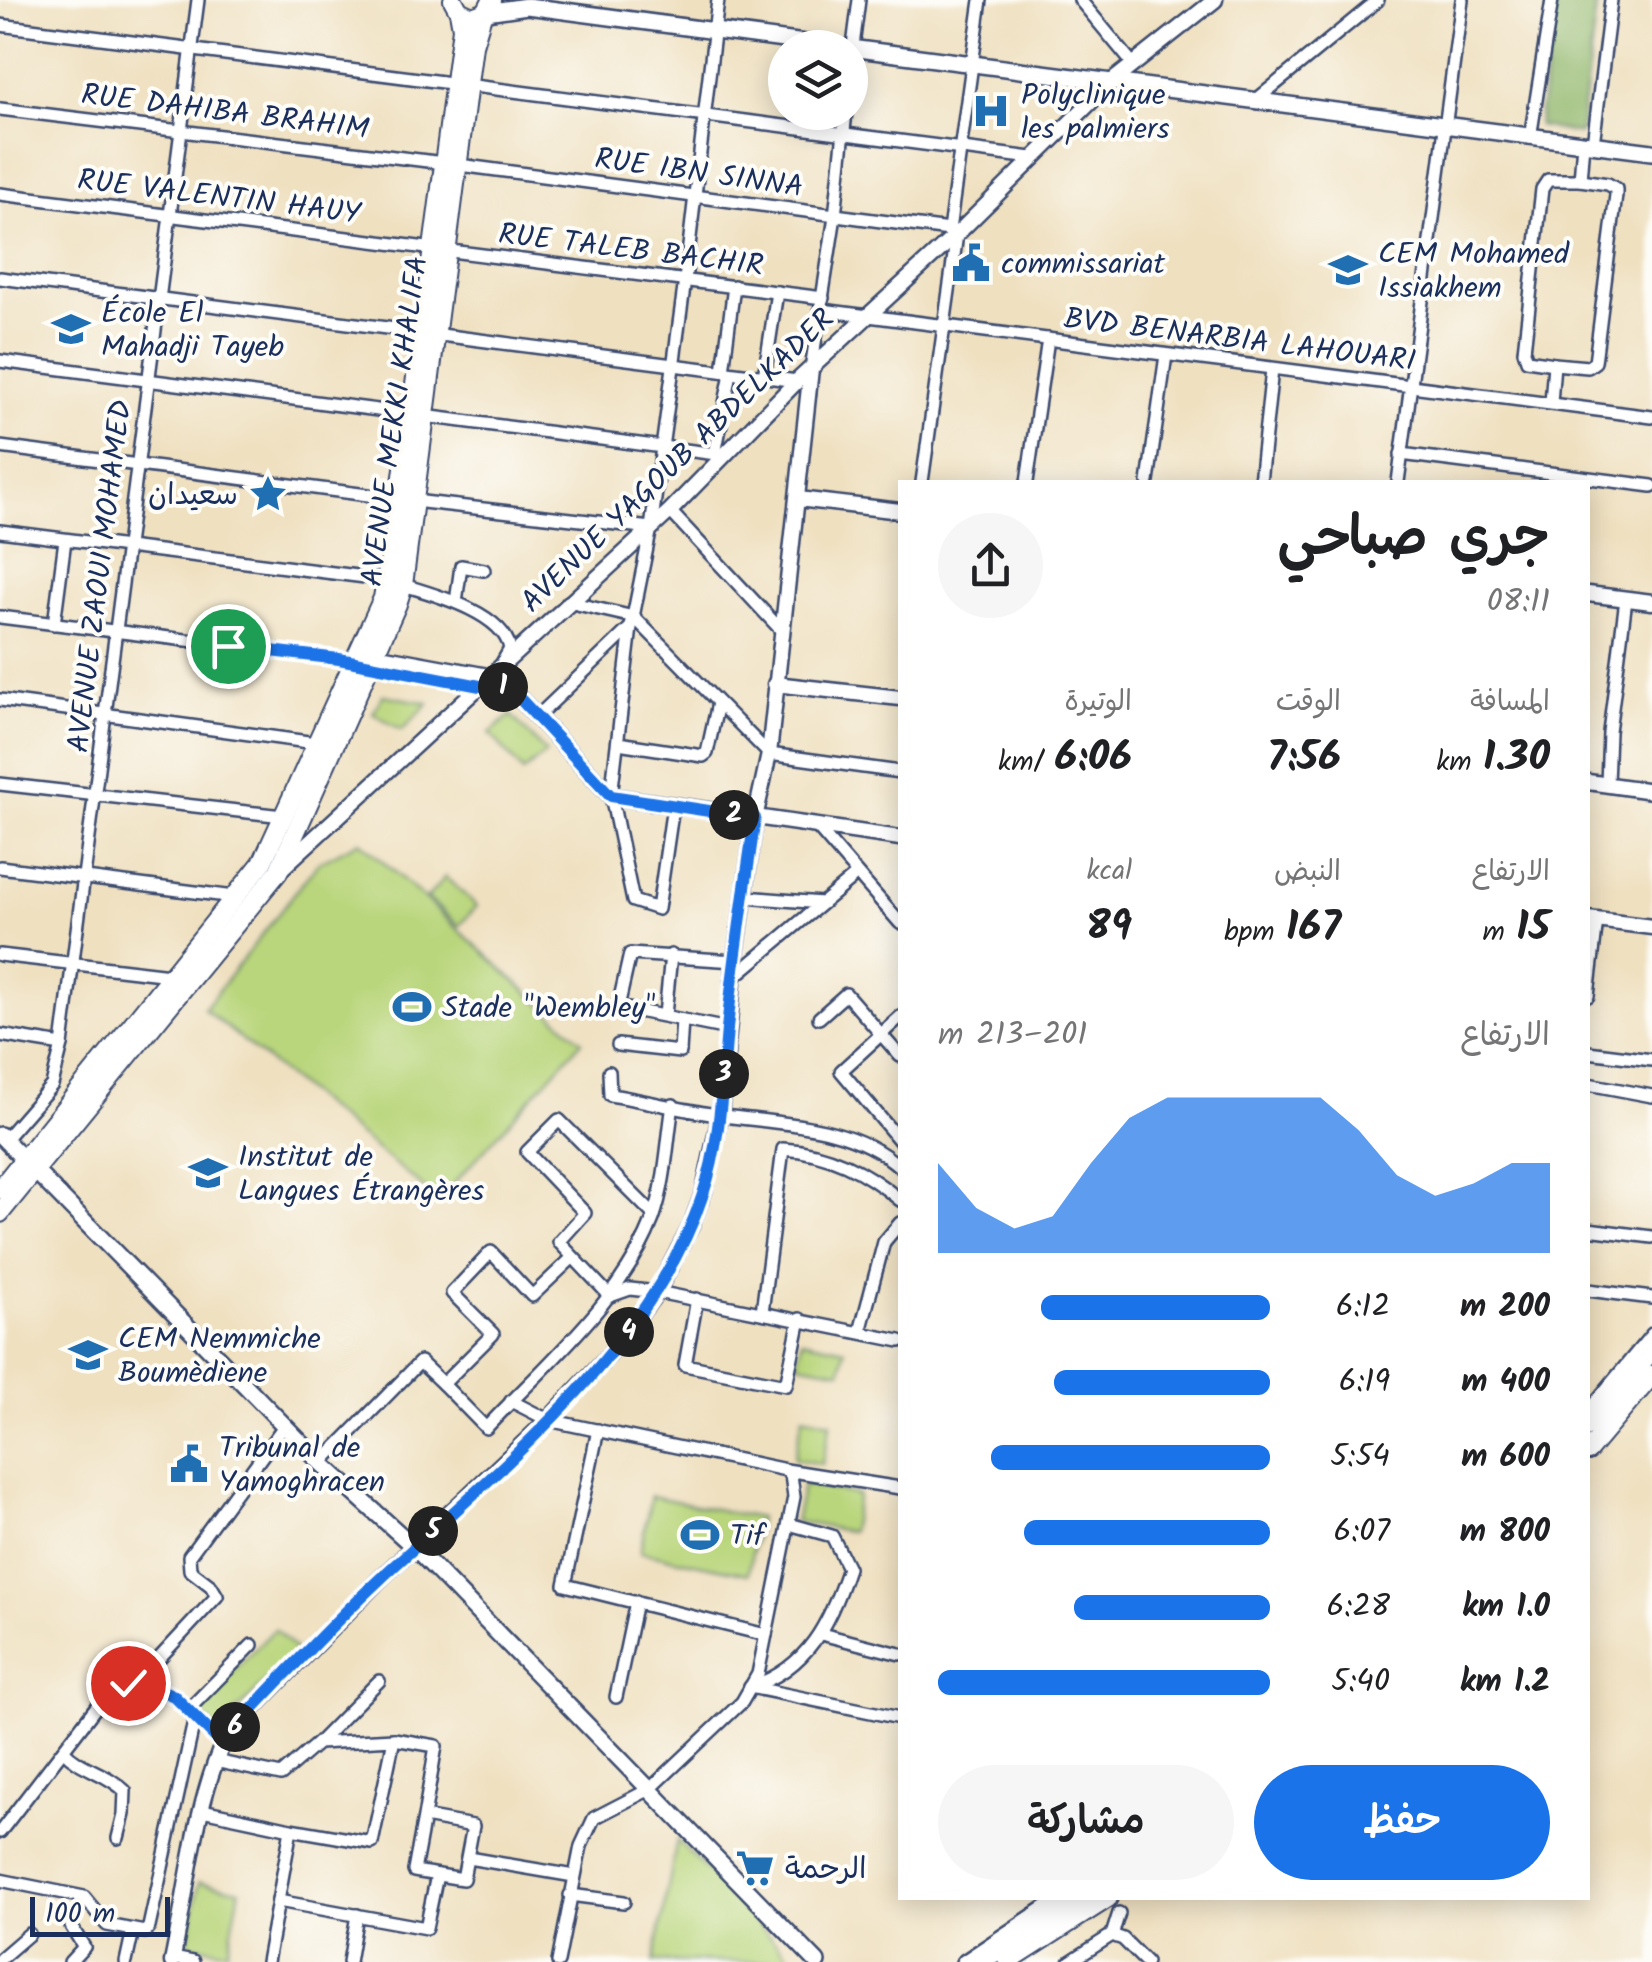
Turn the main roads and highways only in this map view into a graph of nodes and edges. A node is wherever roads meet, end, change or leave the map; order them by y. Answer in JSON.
{"nodes":[{"id":1,"x":527,"y":3,"type":"edge"},
{"id":2,"x":453,"y":4,"type":"edge"},
{"id":3,"x":487,"y":9,"type":"edge"},
{"id":4,"x":768,"y":37,"type":"edge"},
{"id":5,"x":868,"y":51,"type":"edge"},
{"id":6,"x":461,"y":82,"type":"junction"},
{"id":7,"x":1652,"y":152,"type":"edge"},
{"id":8,"x":325,"y":744,"type":"junction"},
{"id":9,"x":270,"y":868,"type":"junction"},
{"id":10,"x":83,"y":1098,"type":"junction"},
{"id":11,"x":2,"y":1137,"type":"edge"},
{"id":12,"x":29,"y":1165,"type":"junction"},
{"id":13,"x":0,"y":1188,"type":"edge"},
{"id":14,"x":0,"y":1213,"type":"edge"},
{"id":15,"x":1652,"y":1350,"type":"edge"},
{"id":16,"x":1652,"y":1375,"type":"edge"},
{"id":17,"x":1590,"y":1424,"type":"edge"},
{"id":18,"x":1590,"y":1449,"type":"edge"},
{"id":19,"x":1077,"y":1900,"type":"edge"},
{"id":20,"x":1105,"y":1900,"type":"edge"},
{"id":21,"x":817,"y":1962,"type":"edge"},
{"id":22,"x":980,"y":1962,"type":"edge"},
{"id":23,"x":1008,"y":1962,"type":"edge"}],
"edges":[{"from":1,"to":3,"type":"main road"},
{"from":1,"to":4,"type":"main road"},
{"from":2,"to":3,"type":"main road"},
{"from":2,"to":6,"type":"main road","name":"AVENUE MEKKI KHALIFA"},
{"from":3,"to":6,"type":"main road","name":"AVENUE MEKKI KHALIFA"},
{"from":5,"to":7,"type":"main road"},
{"from":6,"to":8,"type":"main road","name":"AVENUE MEKKI KHALIFA"},
{"from":8,"to":9,"type":"main road","name":"AVENUE MEKKI KHALIFA"},
{"from":8,"to":9,"type":"main road","name":"AVENUE MEKKI KHALIFA"},
{"from":9,"to":10,"type":"main road"},
{"from":9,"to":10,"type":"main road"},
{"from":10,"to":12,"type":"main road"},
{"from":11,"to":12,"type":"main road"},
{"from":12,"to":13,"type":"main road"},
{"from":12,"to":14,"type":"main road"},
{"from":12,"to":21,"type":"main road"},
{"from":15,"to":17,"type":"main road"},
{"from":16,"to":18,"type":"main road"},
{"from":19,"to":22,"type":"main road"},
{"from":20,"to":23,"type":"main road"}]}
